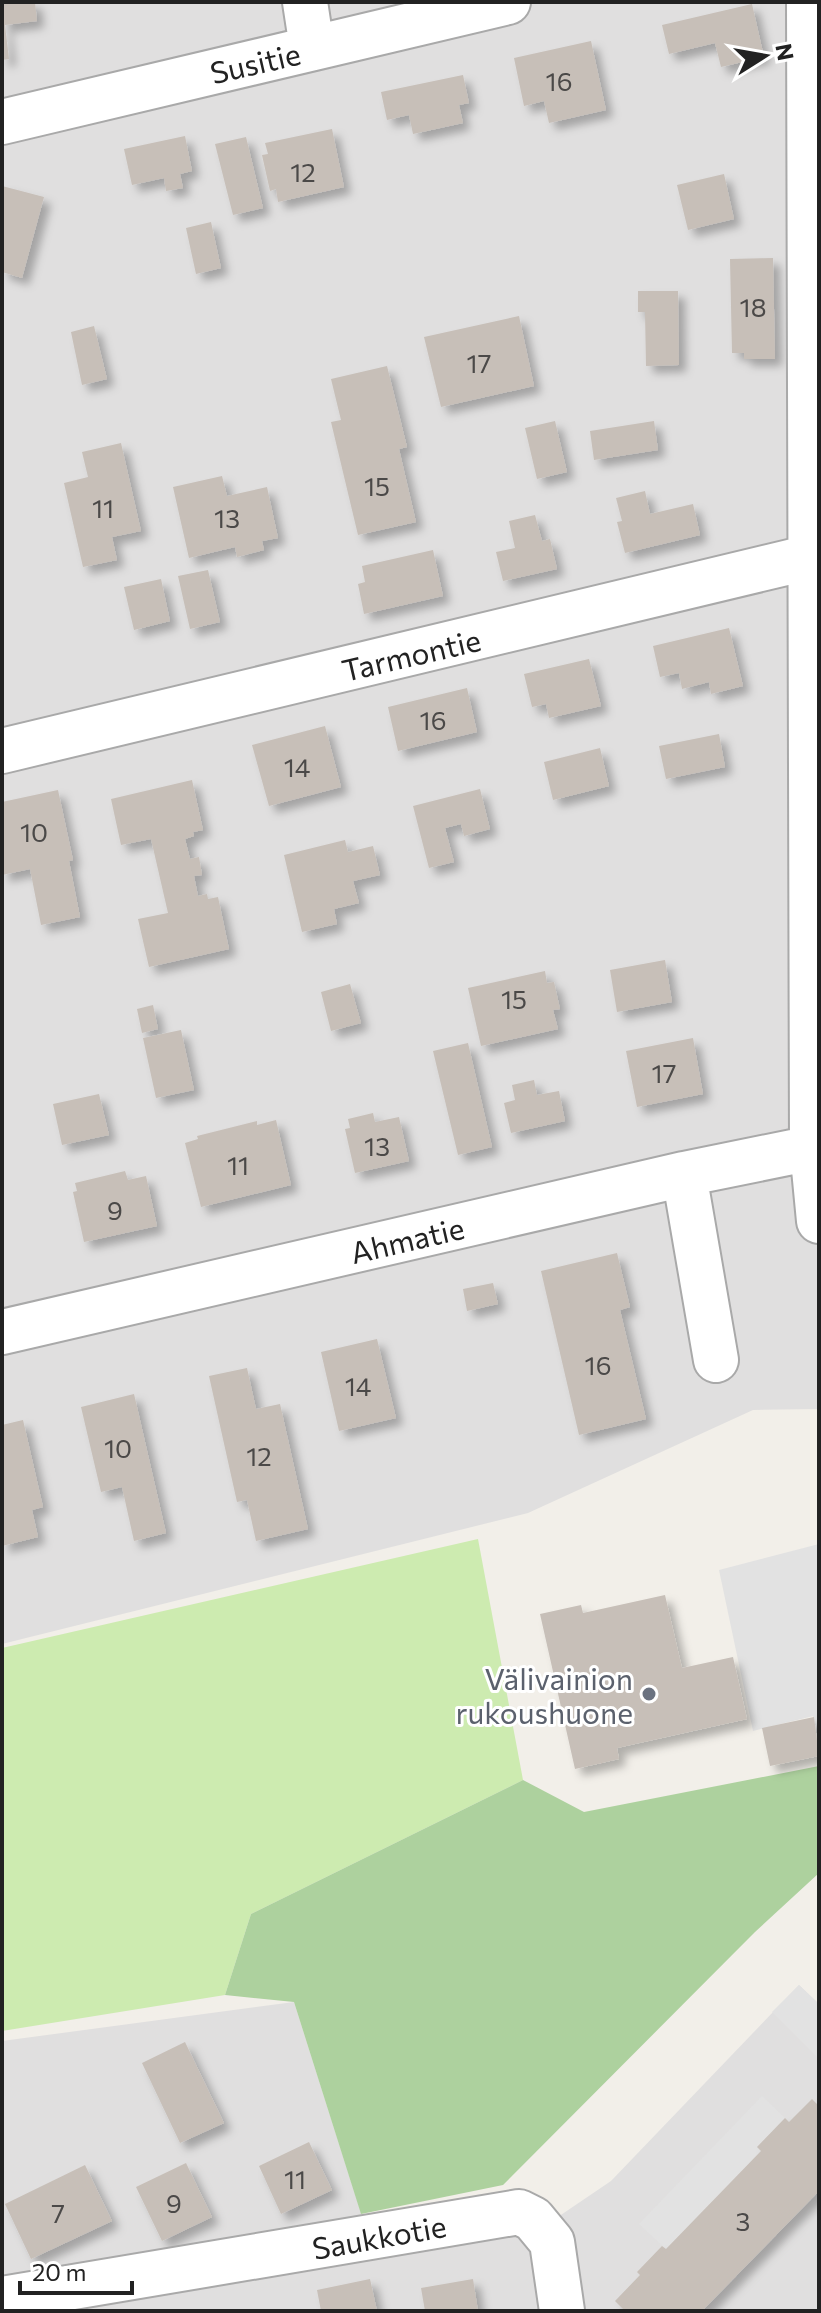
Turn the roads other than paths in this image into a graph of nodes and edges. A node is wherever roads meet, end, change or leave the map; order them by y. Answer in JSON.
{"nodes":[{"id":1,"x":305,"y":2,"type":"edge"},
{"id":2,"x":508,"y":2,"type":"edge"},
{"id":3,"x":809,"y":2,"type":"edge"},
{"id":4,"x":312,"y":48,"type":"junction"},
{"id":5,"x":2,"y":122,"type":"edge"},
{"id":6,"x":814,"y":556,"type":"edge"},
{"id":7,"x":2,"y":751,"type":"edge"},
{"id":8,"x":812,"y":1148,"type":"junction"},
{"id":9,"x":684,"y":1174,"type":"junction"},
{"id":10,"x":819,"y":1221,"type":"edge"},
{"id":11,"x":2,"y":1332,"type":"edge"},
{"id":12,"x":716,"y":1360,"type":"dead end"},
{"id":13,"x":2,"y":2299,"type":"edge"},
{"id":14,"x":73,"y":2299,"type":"edge"},
{"id":15,"x":562,"y":2311,"type":"edge"}],
"edges":[{"from":1,"to":4,"type":"street"},
{"from":2,"to":4,"type":"street","name":"Susitie"},
{"from":3,"to":6,"type":"street"},
{"from":4,"to":5,"type":"street","name":"Susitie"},
{"from":6,"to":7,"type":"street","name":"Tarmontie"},
{"from":6,"to":8,"type":"street"},
{"from":8,"to":9,"type":"street","name":"Ahmatie"},
{"from":8,"to":10,"type":"street"},
{"from":9,"to":11,"type":"street","name":"Ahmatie"},
{"from":9,"to":12,"type":"street"},
{"from":13,"to":14,"type":"street","name":"Saukkotie"},
{"from":14,"to":15,"type":"street","name":"Saukkotie"}]}
